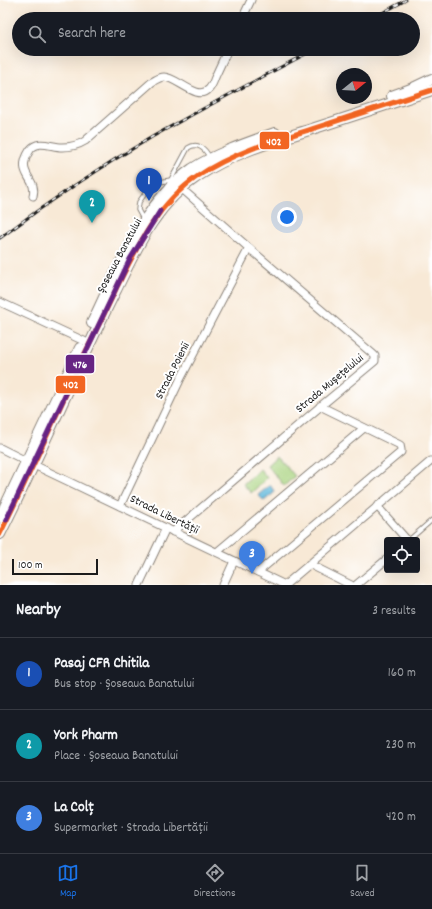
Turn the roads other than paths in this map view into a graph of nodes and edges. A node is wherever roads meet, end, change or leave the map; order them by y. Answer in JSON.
{"nodes":[{"id":1,"x":251,"y":0,"type":"edge"},
{"id":2,"x":245,"y":12,"type":"edge"},
{"id":3,"x":225,"y":56,"type":"edge"},
{"id":4,"x":432,"y":79,"type":"edge"},
{"id":5,"x":432,"y":90,"type":"edge"},
{"id":6,"x":375,"y":105,"type":"junction"},
{"id":7,"x":209,"y":160,"type":"junction"},
{"id":8,"x":170,"y":180,"type":"junction"},
{"id":9,"x":181,"y":183,"type":"junction"},
{"id":10,"x":33,"y":196,"type":"dead end"},
{"id":11,"x":162,"y":199,"type":"junction"},
{"id":12,"x":144,"y":221,"type":"junction"},
{"id":13,"x":249,"y":248,"type":"junction"},
{"id":14,"x":0,"y":302,"type":"edge"},
{"id":15,"x":84,"y":341,"type":"junction"},
{"id":16,"x":320,"y":406,"type":"junction"},
{"id":17,"x":364,"y":428,"type":"junction"},
{"id":18,"x":0,"y":448,"type":"edge"},
{"id":19,"x":431,"y":461,"type":"edge"},
{"id":20,"x":30,"y":463,"type":"junction"},
{"id":21,"x":120,"y":506,"type":"junction"},
{"id":22,"x":378,"y":506,"type":"junction"},
{"id":23,"x":0,"y":517,"type":"edge"},
{"id":24,"x":432,"y":520,"type":"edge"},
{"id":25,"x":170,"y":530,"type":"junction"},
{"id":26,"x":0,"y":534,"type":"edge"},
{"id":27,"x":405,"y":537,"type":"edge"},
{"id":28,"x":412,"y":537,"type":"edge"},
{"id":29,"x":217,"y":552,"type":"junction"},
{"id":30,"x":234,"y":561,"type":"junction"},
{"id":31,"x":384,"y":561,"type":"edge"},
{"id":32,"x":309,"y":564,"type":"junction"},
{"id":33,"x":258,"y":572,"type":"junction"},
{"id":34,"x":139,"y":585,"type":"edge"},
{"id":35,"x":223,"y":585,"type":"edge"},
{"id":36,"x":285,"y":585,"type":"edge"},
{"id":37,"x":351,"y":585,"type":"edge"},
{"id":38,"x":356,"y":585,"type":"edge"}],
"edges":[{"from":1,"to":2,"type":"street"},
{"from":3,"to":10,"type":"street"},
{"from":4,"to":6,"type":"main road"},
{"from":5,"to":6,"type":"main road"},
{"from":6,"to":7,"type":"main road","name":"Șoseaua Banatului"},
{"from":6,"to":9,"type":"main road","name":"Șoseaua Banatului"},
{"from":7,"to":8,"type":"lane"},
{"from":7,"to":9,"type":"main road","name":"Șoseaua Banatului"},
{"from":8,"to":9,"type":"lane"},
{"from":8,"to":11,"type":"lane"},
{"from":8,"to":12,"type":"lane"},
{"from":9,"to":11,"type":"main road","name":"Șoseaua Banatului"},
{"from":9,"to":13,"type":"street","name":"Strada Mușețelului"},
{"from":9,"to":20,"type":"main road","name":"Șoseaua Banatului"},
{"from":11,"to":12,"type":"main road","name":"Șoseaua Banatului"},
{"from":12,"to":15,"type":"main road","name":"Șoseaua Banatului"},
{"from":13,"to":16,"type":"street","name":"Strada Mușețelului"},
{"from":13,"to":21,"type":"street","name":"Strada Poienii"},
{"from":14,"to":15,"type":"street"},
{"from":15,"to":20,"type":"main road","name":"Șoseaua Banatului"},
{"from":16,"to":17,"type":"street"},
{"from":16,"to":25,"type":"street","name":"Strada Mușețelului"},
{"from":17,"to":29,"type":"street"},
{"from":17,"to":33,"type":"street"},
{"from":18,"to":20,"type":"street","name":"Strada Libertății"},
{"from":19,"to":22,"type":"street"},
{"from":20,"to":21,"type":"street","name":"Strada Libertății"},
{"from":20,"to":23,"type":"main road","name":"Șoseaua Banatului"},
{"from":20,"to":26,"type":"main road","name":"Șoseaua Banatului"},
{"from":21,"to":25,"type":"street","name":"Strada Libertății"},
{"from":22,"to":27,"type":"street"},
{"from":22,"to":32,"type":"street"},
{"from":24,"to":28,"type":"lane"},
{"from":25,"to":29,"type":"street","name":"Strada Libertății"},
{"from":25,"to":34,"type":"street","name":"Strada Mușețelului"},
{"from":29,"to":30,"type":"street","name":"Strada Libertății"},
{"from":30,"to":33,"type":"street","name":"Strada Libertății"},
{"from":30,"to":35,"type":"street"},
{"from":31,"to":38,"type":"street"},
{"from":32,"to":36,"type":"street"},
{"from":32,"to":37,"type":"street"},
{"from":33,"to":36,"type":"street","name":"Strada Libertății"}]}
